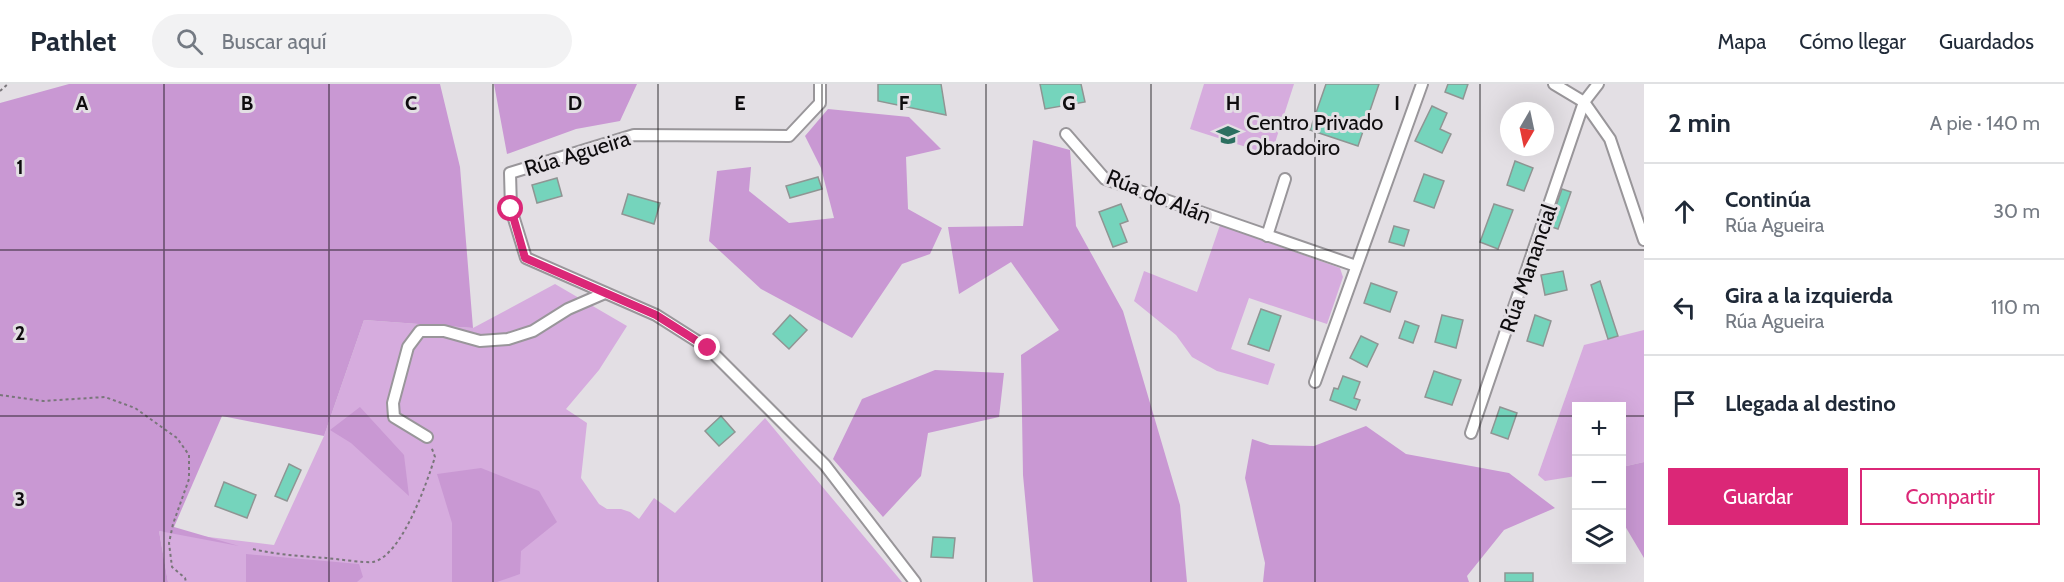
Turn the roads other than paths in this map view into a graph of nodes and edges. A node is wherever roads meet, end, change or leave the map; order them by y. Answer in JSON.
{"nodes":[{"id":1,"x":819,"y":84,"type":"edge"},
{"id":2,"x":1422,"y":84,"type":"edge"},
{"id":3,"x":1554,"y":84,"type":"edge"},
{"id":4,"x":1598,"y":84,"type":"edge"},
{"id":5,"x":1584,"y":102,"type":"junction"},
{"id":6,"x":1066,"y":134,"type":"dead end"},
{"id":7,"x":1285,"y":179,"type":"dead end"},
{"id":8,"x":1267,"y":236,"type":"junction"},
{"id":9,"x":1644,"y":240,"type":"edge"},
{"id":10,"x":1356,"y":266,"type":"junction"},
{"id":11,"x":606,"y":293,"type":"junction"},
{"id":12,"x":1315,"y":382,"type":"dead end"},
{"id":13,"x":1471,"y":433,"type":"dead end"},
{"id":14,"x":427,"y":437,"type":"road end"},
{"id":15,"x":915,"y":582,"type":"edge"}],
"edges":[{"from":1,"to":11,"type":"street","name":"Rúa Agueira"},
{"from":2,"to":10,"type":"street"},
{"from":3,"to":5,"type":"street"},
{"from":4,"to":5,"type":"street","name":"Rúa Manancial"},
{"from":5,"to":9,"type":"street"},
{"from":5,"to":13,"type":"street","name":"Rúa Manancial"},
{"from":6,"to":8,"type":"street","name":"Rúa do Alán"},
{"from":7,"to":8,"type":"street"},
{"from":8,"to":10,"type":"street","name":"Rúa do Alán"},
{"from":10,"to":12,"type":"street"},
{"from":11,"to":14,"type":"street"},
{"from":11,"to":15,"type":"street","name":"Rúa Agueira"}]}
